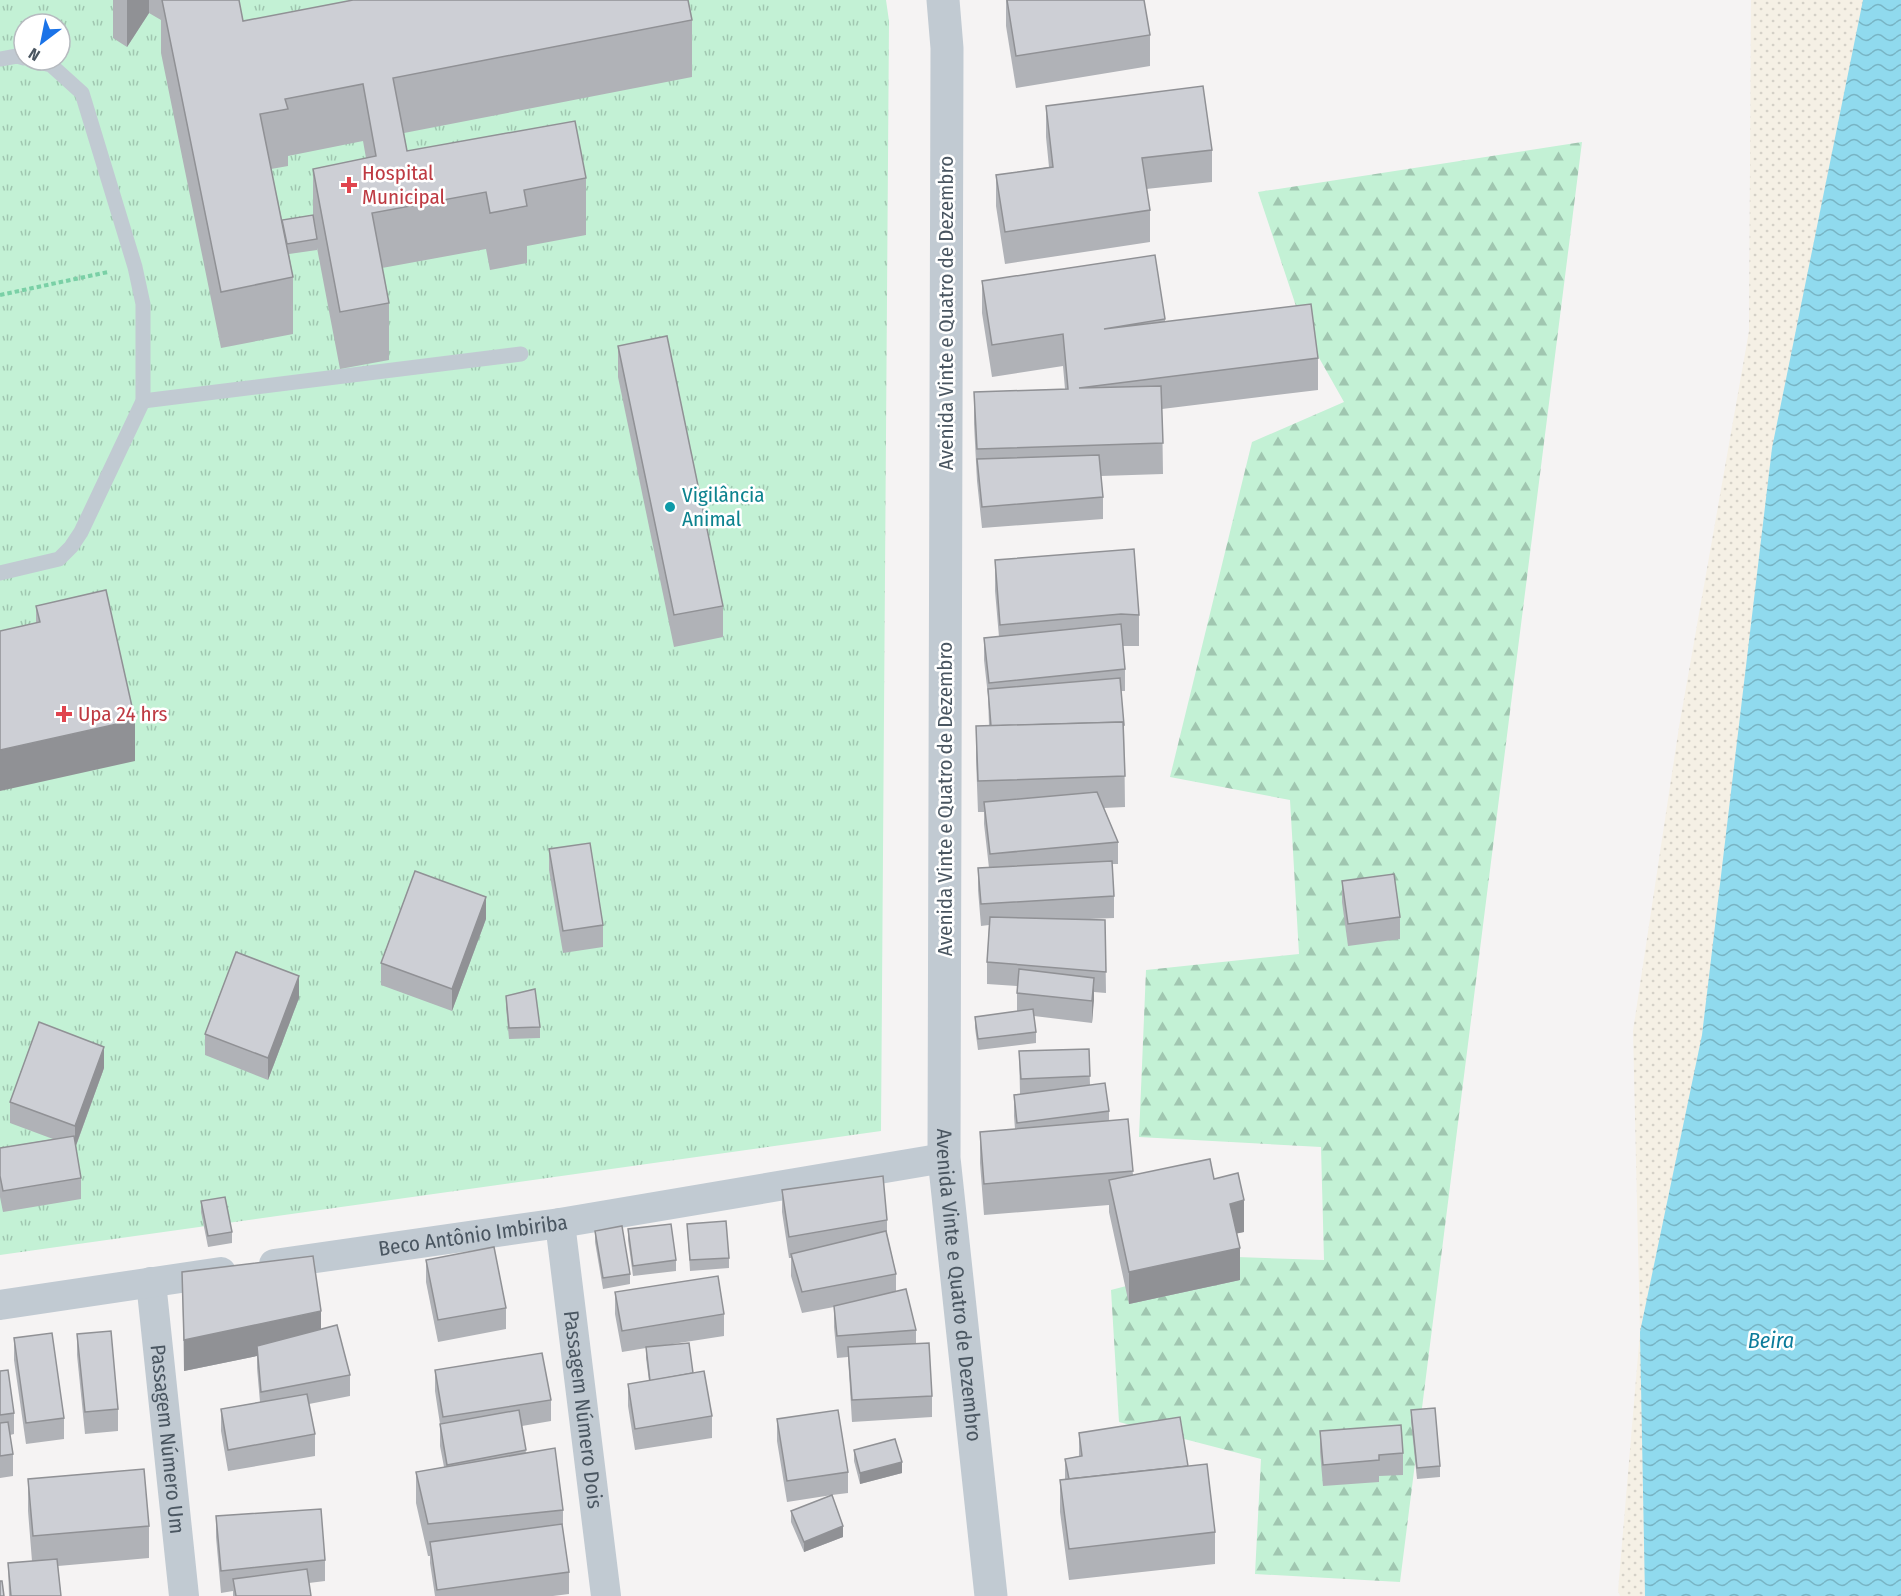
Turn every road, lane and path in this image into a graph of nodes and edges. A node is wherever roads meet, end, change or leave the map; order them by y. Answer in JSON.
{"nodes":[{"id":1,"x":943,"y":0,"type":"edge"},
{"id":2,"x":59,"y":72,"type":"edge"},
{"id":3,"x":135,"y":267,"type":"junction"},
{"id":4,"x":0,"y":295,"type":"edge"},
{"id":5,"x":521,"y":354,"type":"dead end"},
{"id":6,"x":143,"y":401,"type":"junction"},
{"id":7,"x":0,"y":573,"type":"edge"},
{"id":8,"x":944,"y":1158,"type":"junction"},
{"id":9,"x":560,"y":1223,"type":"junction"},
{"id":10,"x":151,"y":1282,"type":"junction"},
{"id":11,"x":0,"y":1305,"type":"edge"},
{"id":12,"x":183,"y":1596,"type":"edge"},
{"id":13,"x":606,"y":1596,"type":"edge"},
{"id":14,"x":991,"y":1596,"type":"edge"}],
"edges":[{"from":1,"to":8,"type":"street","name":"Avenida Vinte e Quatro de Dezembro"},
{"from":2,"to":3,"type":"lane"},
{"from":3,"to":4,"type":"path"},
{"from":3,"to":6,"type":"lane"},
{"from":5,"to":6,"type":"lane"},
{"from":6,"to":7,"type":"lane"},
{"from":8,"to":9,"type":"street","name":"Beco Antônio Imbiriba"},
{"from":8,"to":14,"type":"street","name":"Avenida Vinte e Quatro de Dezembro"},
{"from":9,"to":10,"type":"street","name":"Beco Antônio Imbiriba"},
{"from":9,"to":13,"type":"street","name":"Passagem Número Dois"},
{"from":10,"to":11,"type":"street","name":"Beco Antônio Imbiriba"},
{"from":10,"to":12,"type":"street","name":"Passagem Número Um"}]}
